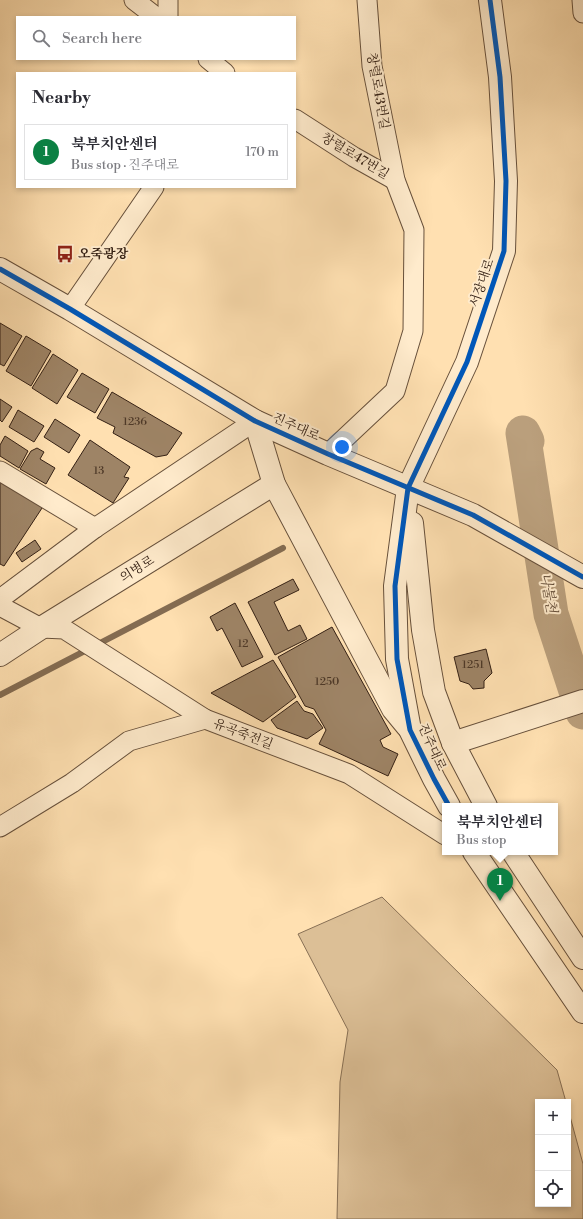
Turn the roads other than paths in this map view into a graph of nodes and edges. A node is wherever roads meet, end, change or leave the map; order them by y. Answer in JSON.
{"nodes":[{"id":1,"x":134,"y":0,"type":"edge"},
{"id":2,"x":168,"y":0,"type":"edge"},
{"id":3,"x":368,"y":0,"type":"edge"},
{"id":4,"x":490,"y":0,"type":"edge"},
{"id":5,"x":582,"y":0,"type":"edge"},
{"id":6,"x":583,"y":14,"type":"edge"},
{"id":7,"x":155,"y":16,"type":"edge"},
{"id":8,"x":168,"y":16,"type":"edge"},
{"id":9,"x":209,"y":60,"type":"edge"},
{"id":10,"x":224,"y":72,"type":"edge"},
{"id":11,"x":296,"y":120,"type":"edge"},
{"id":12,"x":395,"y":180,"type":"junction"},
{"id":13,"x":153,"y":188,"type":"edge"},
{"id":14,"x":0,"y":269,"type":"edge"},
{"id":15,"x":70,"y":309,"type":"junction"},
{"id":16,"x":255,"y":421,"type":"junction"},
{"id":17,"x":328,"y":454,"type":"junction"},
{"id":18,"x":0,"y":470,"type":"edge"},
{"id":19,"x":274,"y":484,"type":"junction"},
{"id":20,"x":408,"y":488,"type":"junction"},
{"id":21,"x":95,"y":528,"type":"junction"},
{"id":22,"x":583,"y":577,"type":"edge"},
{"id":23,"x":0,"y":599,"type":"edge"},
{"id":24,"x":0,"y":606,"type":"edge"},
{"id":25,"x":41,"y":628,"type":"junction"},
{"id":26,"x":0,"y":655,"type":"edge"},
{"id":27,"x":583,"y":701,"type":"edge"},
{"id":28,"x":205,"y":719,"type":"junction"},
{"id":29,"x":410,"y":730,"type":"junction"},
{"id":30,"x":453,"y":743,"type":"junction"},
{"id":31,"x":447,"y":803,"type":"edge"},
{"id":32,"x":484,"y":803,"type":"edge"},
{"id":33,"x":0,"y":827,"type":"edge"},
{"id":34,"x":442,"y":833,"type":"edge"},
{"id":35,"x":475,"y":855,"type":"edge"},
{"id":36,"x":515,"y":855,"type":"edge"},
{"id":37,"x":583,"y":958,"type":"edge"},
{"id":38,"x":583,"y":1012,"type":"edge"}],
"edges":[{"from":1,"to":7,"type":"street"},
{"from":2,"to":8,"type":"street"},
{"from":3,"to":12,"type":"street","name":"창렬로43번길"},
{"from":4,"to":20,"type":"street","name":"서장대로"},
{"from":5,"to":6,"type":"street"},
{"from":9,"to":10,"type":"street"},
{"from":11,"to":12,"type":"street","name":"창렬로47번길"},
{"from":12,"to":17,"type":"street","name":"창렬로43번길"},
{"from":13,"to":15,"type":"street"},
{"from":14,"to":15,"type":"street","name":"진주대로"},
{"from":15,"to":16,"type":"street","name":"진주대로"},
{"from":16,"to":17,"type":"street","name":"진주대로"},
{"from":16,"to":19,"type":"street"},
{"from":16,"to":21,"type":"street"},
{"from":17,"to":20,"type":"street","name":"진주대로"},
{"from":18,"to":21,"type":"street"},
{"from":19,"to":25,"type":"street","name":"의병로"},
{"from":19,"to":29,"type":"street"},
{"from":20,"to":22,"type":"street"},
{"from":20,"to":29,"type":"street","name":"진주대로"},
{"from":20,"to":30,"type":"street","name":"진주대로"},
{"from":21,"to":23,"type":"street"},
{"from":24,"to":25,"type":"street"},
{"from":25,"to":26,"type":"street","name":"의병로"},
{"from":25,"to":28,"type":"street"},
{"from":27,"to":30,"type":"street"},
{"from":28,"to":33,"type":"street","name":"유곡죽전길"},
{"from":28,"to":34,"type":"street","name":"유곡죽전길"},
{"from":29,"to":31,"type":"street","name":"진주대로"},
{"from":30,"to":32,"type":"street","name":"진주대로"},
{"from":35,"to":38,"type":"street"},
{"from":36,"to":37,"type":"street"}]}
